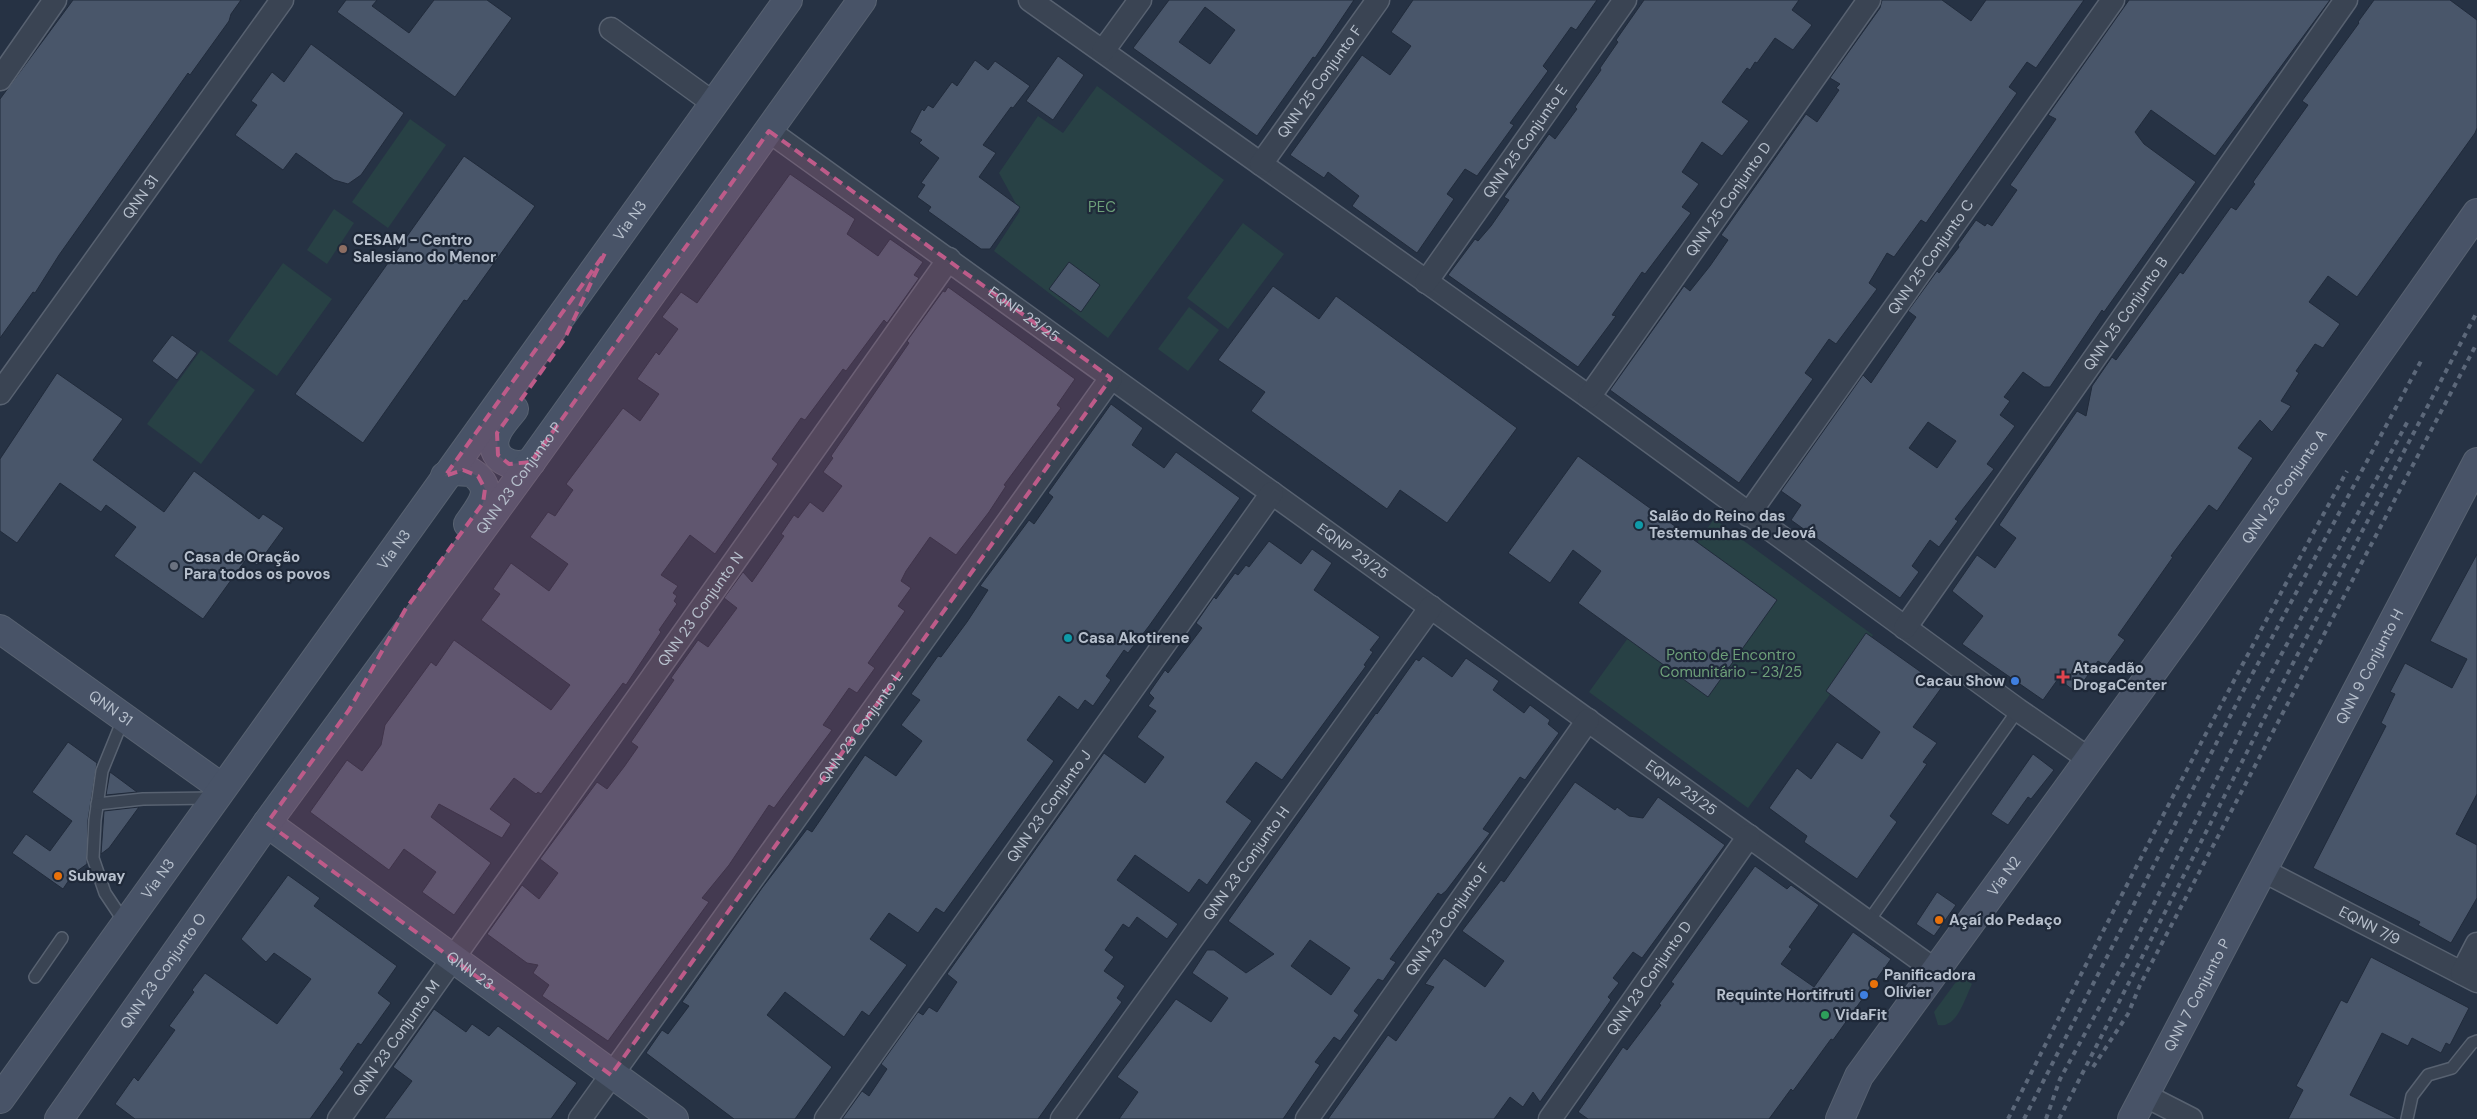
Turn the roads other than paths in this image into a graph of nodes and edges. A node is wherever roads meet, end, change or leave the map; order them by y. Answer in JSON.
{"nodes":[{"id":1,"x":55,"y":0,"type":"edge"},
{"id":2,"x":282,"y":0,"type":"edge"},
{"id":3,"x":788,"y":0,"type":"edge"},
{"id":4,"x":862,"y":0,"type":"edge"},
{"id":5,"x":1030,"y":0,"type":"edge"},
{"id":6,"x":1140,"y":0,"type":"edge"},
{"id":7,"x":1378,"y":0,"type":"edge"},
{"id":8,"x":1625,"y":0,"type":"edge"},
{"id":9,"x":1869,"y":0,"type":"edge"},
{"id":10,"x":2113,"y":0,"type":"edge"},
{"id":11,"x":2346,"y":0,"type":"edge"},
{"id":12,"x":611,"y":29,"type":"dead end"},
{"id":13,"x":1104,"y":51,"type":"junction"},
{"id":14,"x":0,"y":80,"type":"edge"},
{"id":15,"x":713,"y":103,"type":"junction"},
{"id":16,"x":768,"y":131,"type":"junction"},
{"id":17,"x":1261,"y":164,"type":"junction"},
{"id":18,"x":2477,"y":213,"type":"edge"},
{"id":19,"x":605,"y":253,"type":"junction"},
{"id":20,"x":949,"y":259,"type":"junction"},
{"id":21,"x":1426,"y":282,"type":"junction"},
{"id":22,"x":1111,"y":378,"type":"junction"},
{"id":23,"x":0,"y":393,"type":"edge"},
{"id":24,"x":1589,"y":396,"type":"junction"},
{"id":25,"x":531,"y":462,"type":"junction"},
{"id":26,"x":2477,"y":462,"type":"edge"},
{"id":27,"x":445,"y":476,"type":"junction"},
{"id":28,"x":1272,"y":493,"type":"junction"},
{"id":29,"x":1748,"y":515,"type":"junction"},
{"id":30,"x":1431,"y":607,"type":"junction"},
{"id":31,"x":0,"y":628,"type":"edge"},
{"id":32,"x":1905,"y":628,"type":"junction"},
{"id":33,"x":349,"y":710,"type":"junction"},
{"id":34,"x":2018,"y":710,"type":"junction"},
{"id":35,"x":124,"y":717,"type":"junction"},
{"id":36,"x":1588,"y":720,"type":"junction"},
{"id":37,"x":2089,"y":759,"type":"junction"},
{"id":38,"x":219,"y":792,"type":"junction"},
{"id":39,"x":98,"y":804,"type":"junction"},
{"id":40,"x":267,"y":824,"type":"junction"},
{"id":41,"x":1749,"y":836,"type":"junction"},
{"id":42,"x":2262,"y":870,"type":"junction"},
{"id":43,"x":157,"y":879,"type":"junction"},
{"id":44,"x":1868,"y":922,"type":"junction"},
{"id":45,"x":126,"y":923,"type":"junction"},
{"id":46,"x":62,"y":938,"type":"dead end"},
{"id":47,"x":2477,"y":944,"type":"edge"},
{"id":48,"x":453,"y":958,"type":"junction"},
{"id":49,"x":1936,"y":971,"type":"junction"},
{"id":50,"x":2470,"y":976,"type":"edge"},
{"id":51,"x":35,"y":977,"type":"dead end"},
{"id":52,"x":2477,"y":1041,"type":"edge"},
{"id":53,"x":611,"y":1075,"type":"junction"},
{"id":54,"x":1859,"y":1076,"type":"junction"},
{"id":55,"x":2144,"y":1095,"type":"junction"},
{"id":56,"x":0,"y":1099,"type":"edge"},
{"id":57,"x":7,"y":1119,"type":"edge"},
{"id":58,"x":59,"y":1119,"type":"edge"},
{"id":59,"x":339,"y":1119,"type":"edge"},
{"id":60,"x":580,"y":1119,"type":"edge"},
{"id":61,"x":674,"y":1119,"type":"edge"},
{"id":62,"x":826,"y":1119,"type":"edge"},
{"id":63,"x":1062,"y":1119,"type":"edge"},
{"id":64,"x":1307,"y":1119,"type":"edge"},
{"id":65,"x":1550,"y":1119,"type":"edge"},
{"id":66,"x":1829,"y":1119,"type":"edge"},
{"id":67,"x":1840,"y":1119,"type":"edge"},
{"id":68,"x":2132,"y":1119,"type":"edge"},
{"id":69,"x":2191,"y":1119,"type":"edge"},
{"id":70,"x":2407,"y":1119,"type":"edge"}],
"edges":[{"from":1,"to":14,"type":"street"},
{"from":2,"to":23,"type":"street","name":"QNN 31"},
{"from":3,"to":15,"type":"main road","name":"Via N3"},
{"from":4,"to":16,"type":"main road"},
{"from":5,"to":13,"type":"street"},
{"from":6,"to":13,"type":"street"},
{"from":7,"to":17,"type":"street","name":"QNN 25 Conjunto F"},
{"from":8,"to":21,"type":"street","name":"QNN 25 Conjunto E"},
{"from":9,"to":24,"type":"street","name":"QNN 25 Conjunto D"},
{"from":10,"to":29,"type":"street","name":"QNN 25 Conjunto C"},
{"from":11,"to":32,"type":"street","name":"QNN 25 Conjunto B"},
{"from":12,"to":15,"type":"street"},
{"from":13,"to":17,"type":"street"},
{"from":15,"to":19,"type":"main road","name":"Via N3"},
{"from":16,"to":20,"type":"street","name":"EQNP 23/25"},
{"from":16,"to":25,"type":"main road","name":"QNN 23 Conjunto P"},
{"from":17,"to":21,"type":"street"},
{"from":18,"to":37,"type":"main road","name":"QNN 25 Conjunto A"},
{"from":19,"to":25,"type":"main road"},
{"from":19,"to":27,"type":"main road","name":"Via N3"},
{"from":20,"to":22,"type":"street","name":"EQNP 23/25"},
{"from":20,"to":48,"type":"street","name":"QNN 23 Conjunto N"},
{"from":21,"to":24,"type":"street"},
{"from":22,"to":28,"type":"street","name":"EQNP 23/25"},
{"from":22,"to":53,"type":"street","name":"QNN 23 Conjunto L"},
{"from":24,"to":29,"type":"street"},
{"from":25,"to":33,"type":"main road","name":"QNN 23 Conjunto P"},
{"from":26,"to":42,"type":"main road","name":"QNN 9 Conjunto H"},
{"from":27,"to":33,"type":"main road"},
{"from":27,"to":38,"type":"main road","name":"Via N3"},
{"from":28,"to":30,"type":"street","name":"EQNP 23/25"},
{"from":28,"to":62,"type":"street","name":"QNN 23 Conjunto J"},
{"from":29,"to":32,"type":"street"},
{"from":30,"to":36,"type":"street","name":"EQNP 23/25"},
{"from":30,"to":63,"type":"street","name":"QNN 23 Conjunto H"},
{"from":31,"to":35,"type":"main road","name":"QNN 31"},
{"from":32,"to":34,"type":"street"},
{"from":33,"to":40,"type":"main road","name":"QNN 23 Conjunto P"},
{"from":34,"to":37,"type":"street"},
{"from":34,"to":44,"type":"lane"},
{"from":35,"to":38,"type":"main road","name":"QNN 31"},
{"from":35,"to":39,"type":"lane"},
{"from":36,"to":41,"type":"street","name":"EQNP 23/25"},
{"from":36,"to":64,"type":"street","name":"QNN 23 Conjunto F"},
{"from":37,"to":49,"type":"main road","name":"Via N2"},
{"from":38,"to":39,"type":"lane"},
{"from":38,"to":43,"type":"main road","name":"Via N3"},
{"from":39,"to":45,"type":"lane"},
{"from":40,"to":48,"type":"main road","name":"QNN 23"},
{"from":40,"to":58,"type":"main road","name":"QNN 23 Conjunto O"},
{"from":41,"to":44,"type":"street","name":"EQNP 23/25"},
{"from":41,"to":65,"type":"street","name":"QNN 23 Conjunto D"},
{"from":42,"to":50,"type":"street","name":"EQNN 7/9"},
{"from":42,"to":55,"type":"main road","name":"QNN 7 Conjunto P"},
{"from":43,"to":45,"type":"main road","name":"Via N3"},
{"from":43,"to":57,"type":"main road"},
{"from":44,"to":49,"type":"street","name":"EQNP 23/25"},
{"from":45,"to":56,"type":"main road","name":"Via N3"},
{"from":46,"to":51,"type":"lane"},
{"from":47,"to":50,"type":"street"},
{"from":48,"to":53,"type":"main road","name":"QNN 23"},
{"from":48,"to":59,"type":"street","name":"QNN 23 Conjunto M"},
{"from":49,"to":54,"type":"main road","name":"Via N2"},
{"from":52,"to":70,"type":"lane"},
{"from":53,"to":60,"type":"street","name":"QNN 23 Conjunto L"},
{"from":53,"to":61,"type":"main road","name":"QNN 23"},
{"from":54,"to":66,"type":"main road"},
{"from":54,"to":67,"type":"main road","name":"Via N2"},
{"from":55,"to":68,"type":"main road","name":"QNN 7 Conjunto P"},
{"from":55,"to":69,"type":"street"}]}
